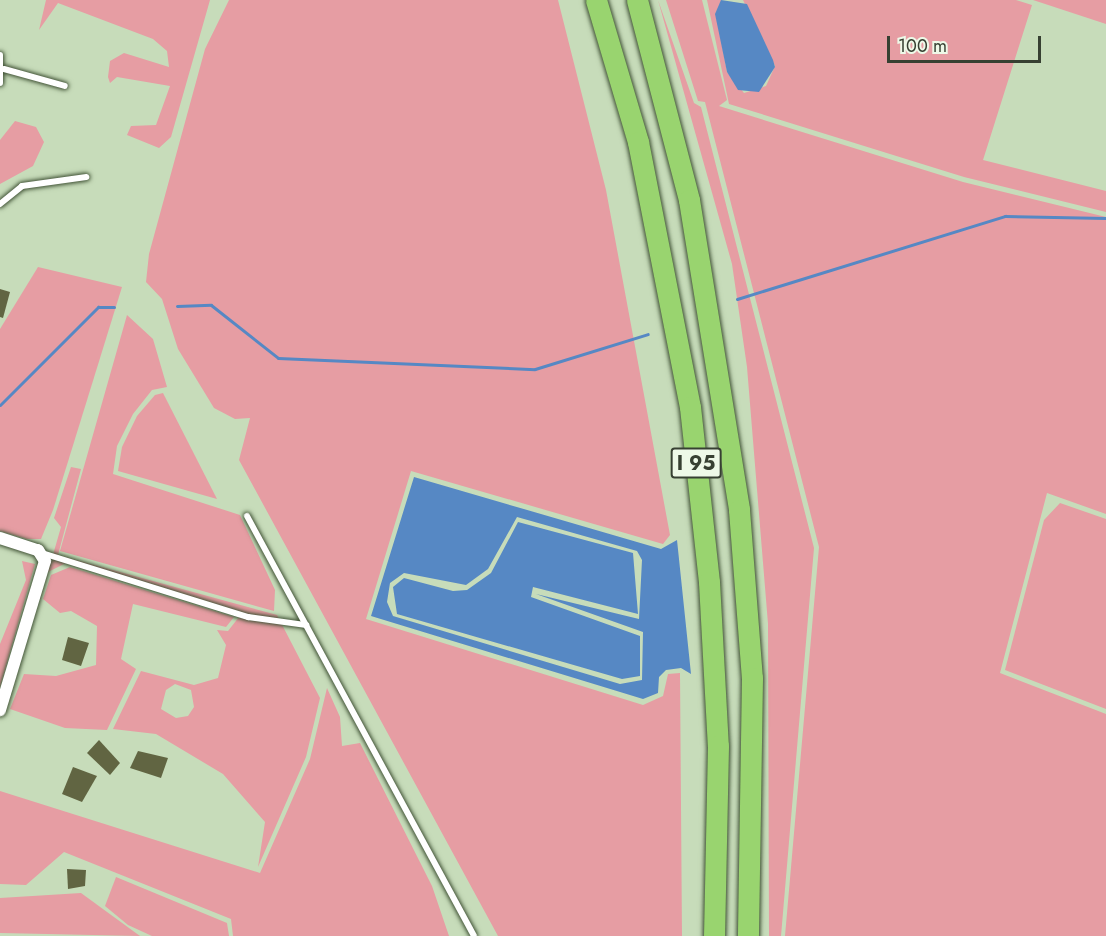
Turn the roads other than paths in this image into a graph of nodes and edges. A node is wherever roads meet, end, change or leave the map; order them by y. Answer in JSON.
{"nodes":[{"id":1,"x":596,"y":0,"type":"edge"},
{"id":2,"x":637,"y":0,"type":"edge"},
{"id":3,"x":0,"y":55,"type":"edge"},
{"id":4,"x":4,"y":69,"type":"junction"},
{"id":5,"x":0,"y":84,"type":"edge"},
{"id":6,"x":64,"y":86,"type":"dead end"},
{"id":7,"x":86,"y":177,"type":"dead end"},
{"id":8,"x":0,"y":204,"type":"edge"},
{"id":9,"x":247,"y":516,"type":"dead end"},
{"id":10,"x":0,"y":538,"type":"edge"},
{"id":11,"x":41,"y":552,"type":"junction"},
{"id":12,"x":306,"y":625,"type":"junction"},
{"id":13,"x":0,"y":710,"type":"edge"},
{"id":14,"x":474,"y":936,"type":"edge"},
{"id":15,"x":714,"y":936,"type":"edge"},
{"id":16,"x":748,"y":936,"type":"edge"}],
"edges":[{"from":1,"to":15,"type":"highway","number":"I 95"},
{"from":2,"to":16,"type":"highway","number":"I 95"},
{"from":3,"to":4,"type":"lane"},
{"from":4,"to":5,"type":"lane"},
{"from":4,"to":6,"type":"lane"},
{"from":7,"to":8,"type":"lane"},
{"from":9,"to":12,"type":"lane"},
{"from":10,"to":11,"type":"street"},
{"from":11,"to":12,"type":"lane"},
{"from":11,"to":13,"type":"street"},
{"from":12,"to":14,"type":"lane"}]}
